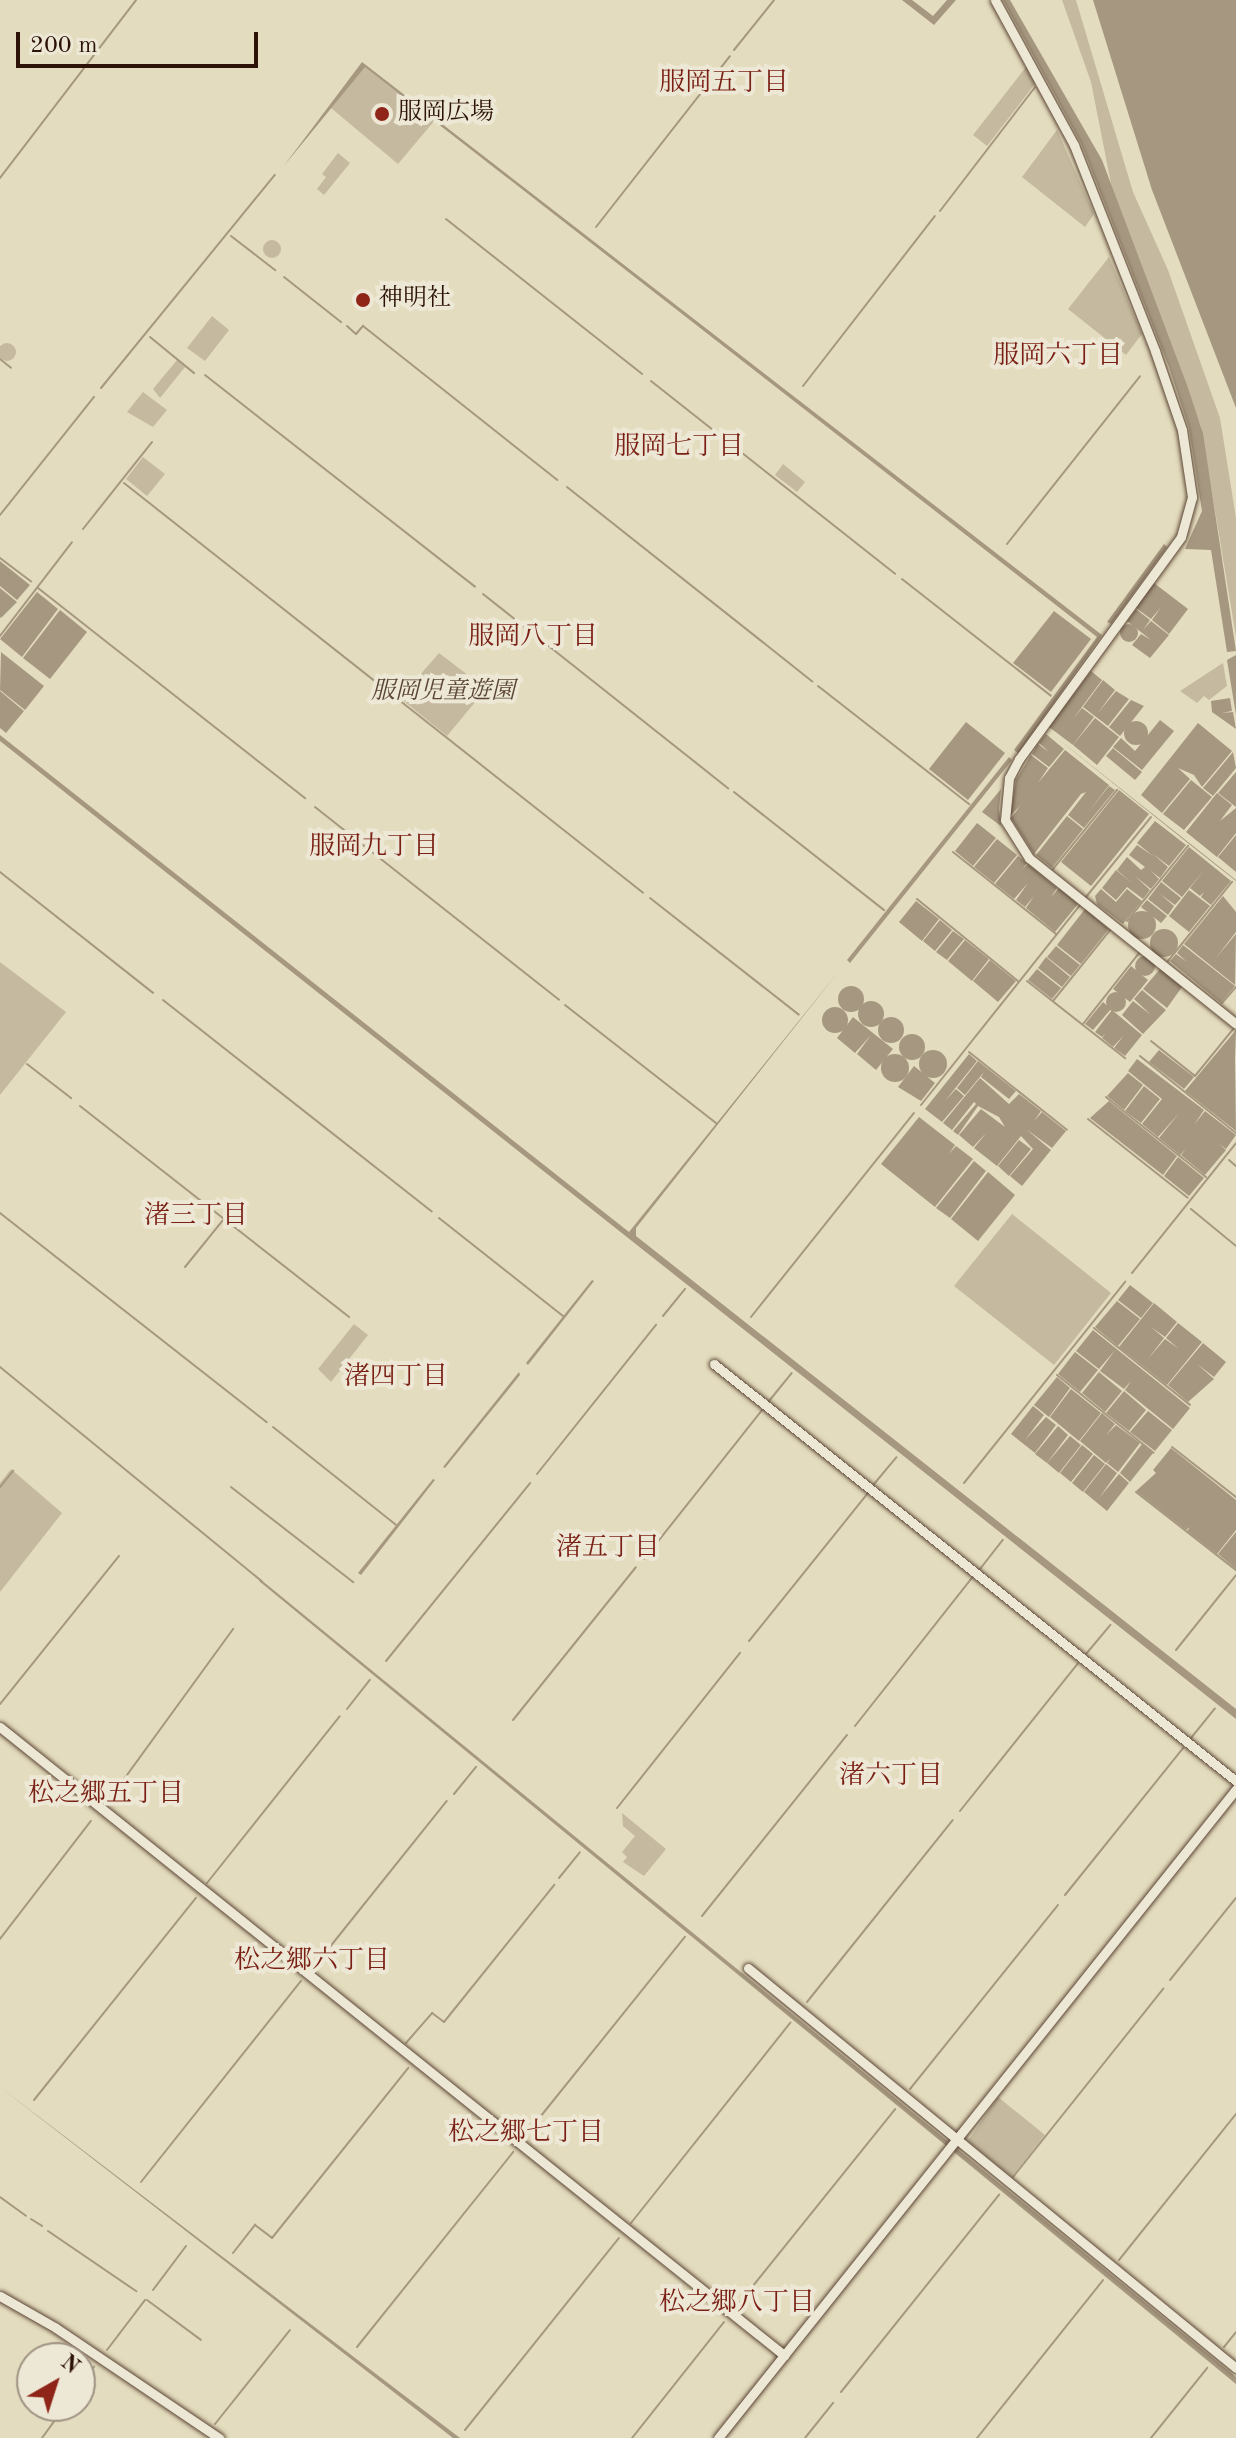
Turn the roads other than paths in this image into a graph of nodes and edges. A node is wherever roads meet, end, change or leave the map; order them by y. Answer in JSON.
{"nodes":[{"id":1,"x":995,"y":0,"type":"edge"},
{"id":2,"x":1236,"y":1024,"type":"edge"},
{"id":3,"x":714,"y":1364,"type":"dead end"},
{"id":4,"x":0,"y":1727,"type":"edge"},
{"id":5,"x":1236,"y":1781,"type":"edge"},
{"id":6,"x":1236,"y":1789,"type":"edge"},
{"id":7,"x":748,"y":1968,"type":"dead end"},
{"id":8,"x":953,"y":2143,"type":"junction"},
{"id":9,"x":0,"y":2296,"type":"edge"},
{"id":10,"x":784,"y":2355,"type":"junction"},
{"id":11,"x":1236,"y":2368,"type":"edge"},
{"id":12,"x":219,"y":2438,"type":"edge"},
{"id":13,"x":718,"y":2438,"type":"edge"}],
"edges":[{"from":1,"to":2,"type":"street"},
{"from":3,"to":5,"type":"street"},
{"from":4,"to":10,"type":"street"},
{"from":6,"to":8,"type":"street"},
{"from":7,"to":8,"type":"street"},
{"from":8,"to":10,"type":"street"},
{"from":8,"to":11,"type":"street"},
{"from":9,"to":12,"type":"street"},
{"from":10,"to":13,"type":"street"}]}
